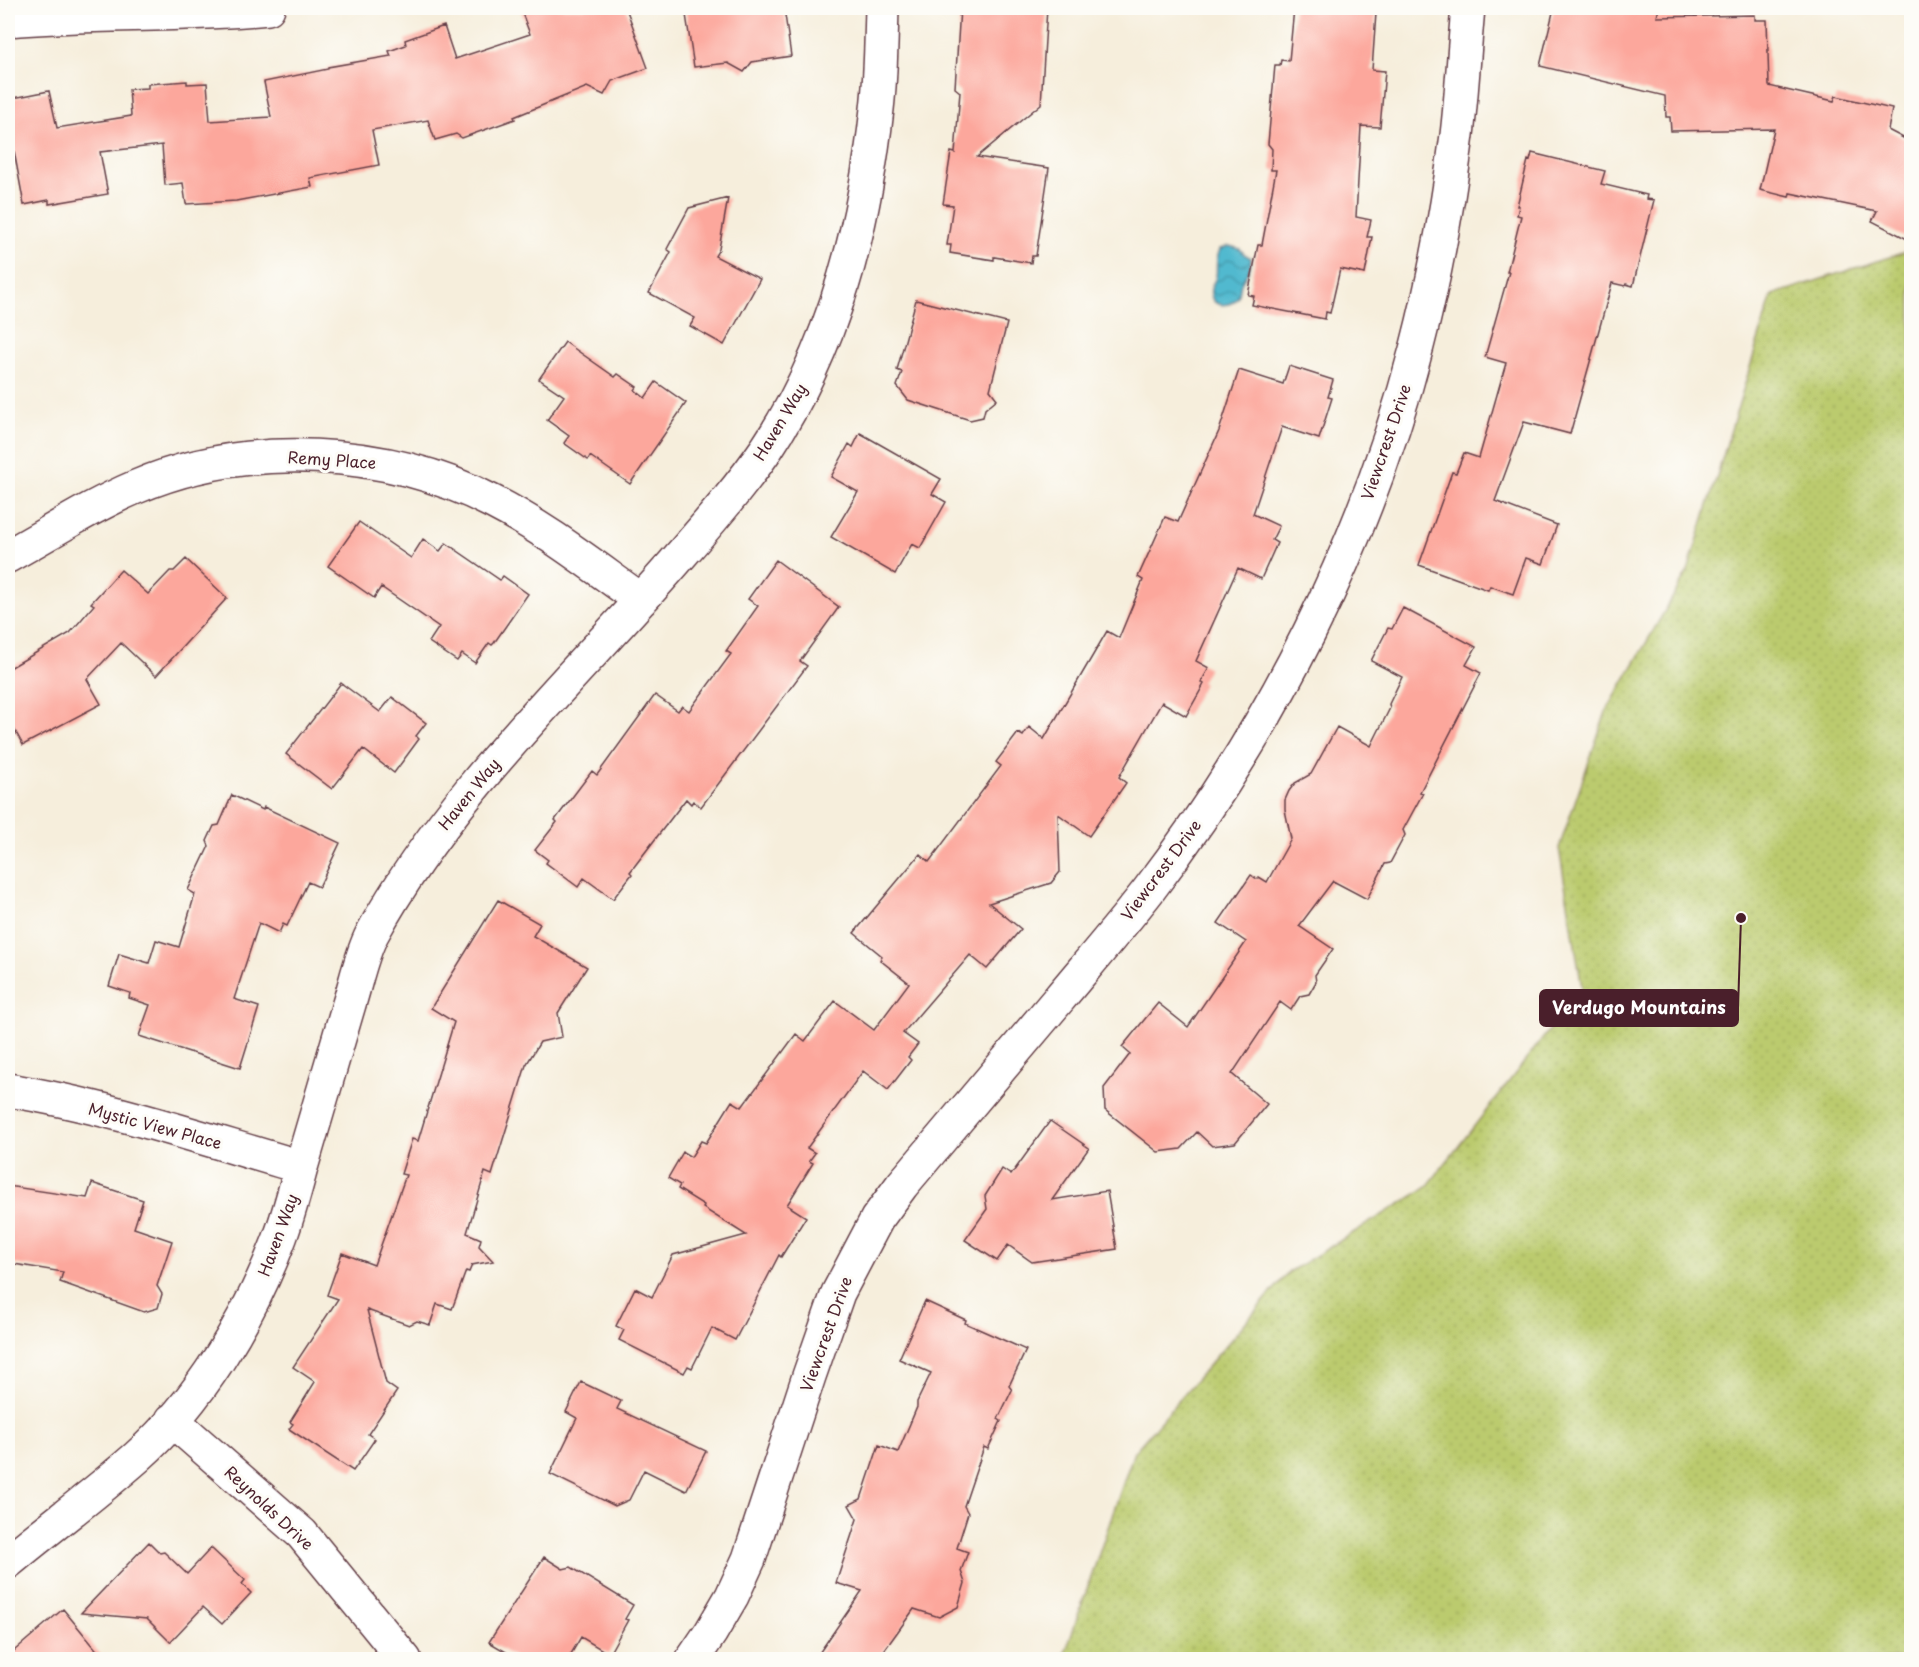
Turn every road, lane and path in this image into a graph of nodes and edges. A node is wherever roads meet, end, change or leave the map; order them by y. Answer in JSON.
{"nodes":[{"id":1,"x":268,"y":8,"type":"edge"},
{"id":2,"x":882,"y":8,"type":"edge"},
{"id":3,"x":1468,"y":8,"type":"edge"},
{"id":4,"x":8,"y":20,"type":"edge"},
{"id":5,"x":8,"y":556,"type":"edge"},
{"id":6,"x":641,"y":600,"type":"junction"},
{"id":7,"x":8,"y":1090,"type":"edge"},
{"id":8,"x":302,"y":1167,"type":"junction"},
{"id":9,"x":172,"y":1420,"type":"junction"},
{"id":10,"x":8,"y":1562,"type":"edge"},
{"id":11,"x":405,"y":1659,"type":"edge"},
{"id":12,"x":692,"y":1659,"type":"edge"}],
"edges":[{"from":1,"to":4,"type":"street"},
{"from":2,"to":6,"type":"street","name":"Haven Way"},
{"from":3,"to":12,"type":"street","name":"Viewcrest Drive"},
{"from":5,"to":6,"type":"street","name":"Remy Place"},
{"from":6,"to":8,"type":"street","name":"Haven Way"},
{"from":7,"to":8,"type":"street","name":"Mystic View Place"},
{"from":8,"to":9,"type":"street","name":"Haven Way"},
{"from":9,"to":10,"type":"street","name":"Haven Way"},
{"from":9,"to":11,"type":"street","name":"Reynolds Drive"}]}
